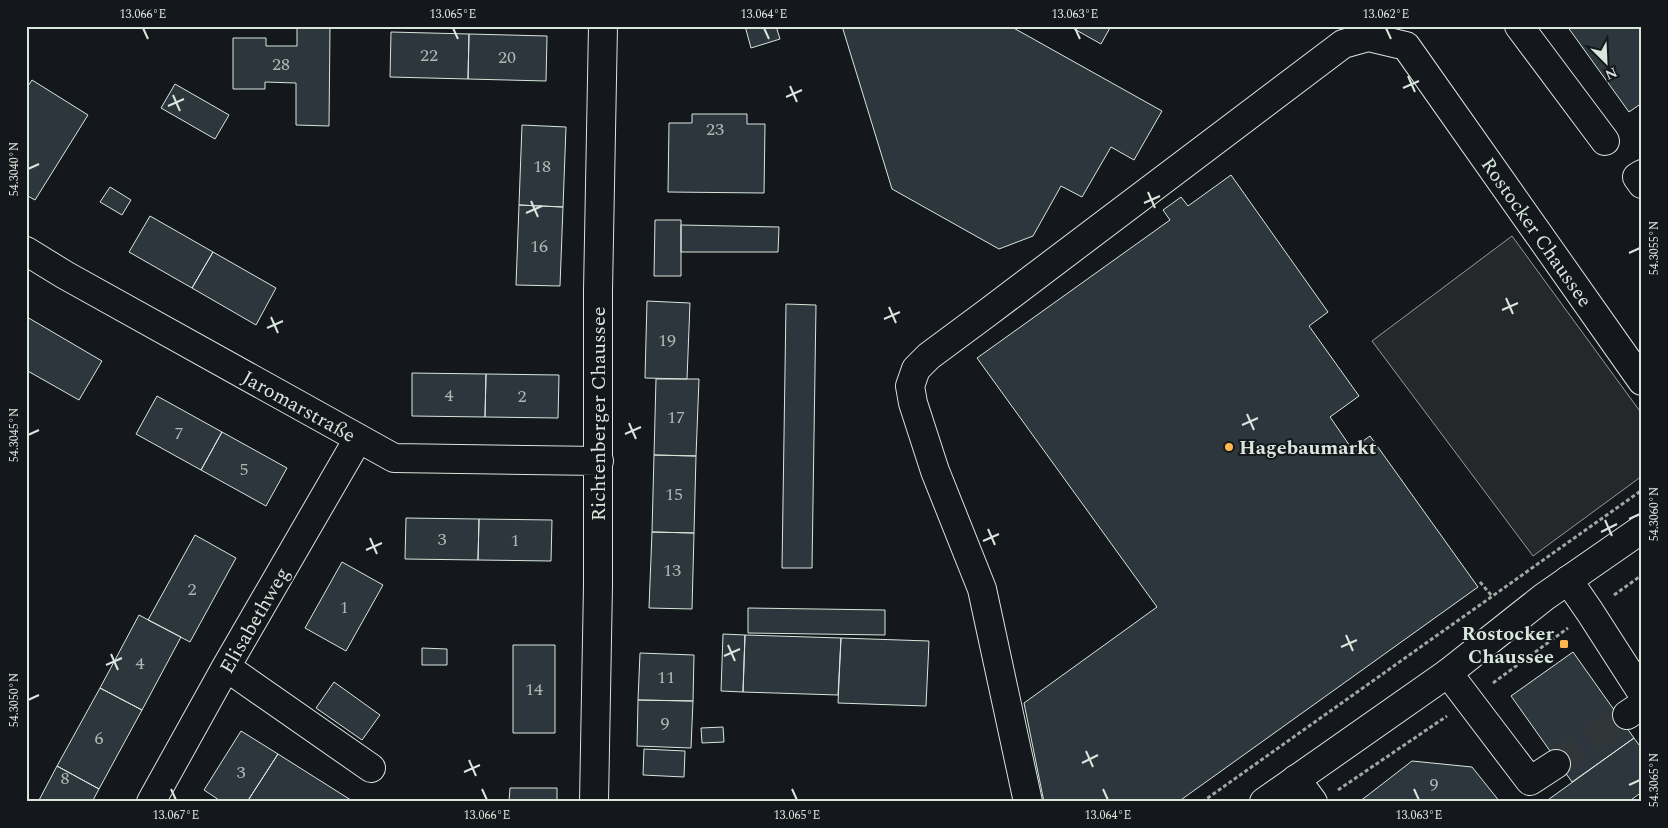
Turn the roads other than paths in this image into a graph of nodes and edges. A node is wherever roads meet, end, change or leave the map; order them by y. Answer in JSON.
{"nodes":[{"id":1,"x":603,"y":26,"type":"edge"},
{"id":2,"x":1519,"y":26,"type":"edge"},
{"id":3,"x":1605,"y":141,"type":"dead end"},
{"id":4,"x":1642,"y":174,"type":"edge"},
{"id":5,"x":1642,"y":184,"type":"edge"},
{"id":6,"x":26,"y":250,"type":"edge"},
{"id":7,"x":1642,"y":381,"type":"edge"},
{"id":8,"x":358,"y":439,"type":"junction"},
{"id":9,"x":599,"y":461,"type":"junction"},
{"id":10,"x":1642,"y":528,"type":"edge"},
{"id":11,"x":1568,"y":580,"type":"junction"},
{"id":12,"x":226,"y":667,"type":"junction"},
{"id":13,"x":1448,"y":673,"type":"junction"},
{"id":14,"x":1637,"y":705,"type":"edge"},
{"id":15,"x":1556,"y":764,"type":"tunnel mouth"},
{"id":16,"x":371,"y":768,"type":"dead end"},
{"id":17,"x":1296,"y":779,"type":"junction"},
{"id":18,"x":152,"y":802,"type":"edge"},
{"id":19,"x":594,"y":802,"type":"edge"},
{"id":20,"x":1028,"y":802,"type":"edge"},
{"id":21,"x":1264,"y":802,"type":"edge"},
{"id":22,"x":1313,"y":802,"type":"edge"}],
"edges":[{"from":1,"to":9,"type":"street","name":"Richtenberger Chaussee"},
{"from":2,"to":3,"type":"street"},
{"from":4,"to":5,"type":"street"},
{"from":6,"to":8,"type":"street","name":"Jaromarstraße"},
{"from":7,"to":20,"type":"street","name":"Rostocker Chaussee"},
{"from":8,"to":9,"type":"street","name":"Jaromarstraße"},
{"from":8,"to":12,"type":"street","name":"Elisabethweg"},
{"from":9,"to":19,"type":"street","name":"Richtenberger Chaussee"},
{"from":10,"to":11,"type":"street"},
{"from":11,"to":13,"type":"street"},
{"from":11,"to":14,"type":"street"},
{"from":12,"to":16,"type":"street"},
{"from":12,"to":18,"type":"street","name":"Elisabethweg"},
{"from":13,"to":15,"type":"street"},
{"from":13,"to":17,"type":"street"},
{"from":17,"to":21,"type":"street"},
{"from":17,"to":22,"type":"street"}]}
